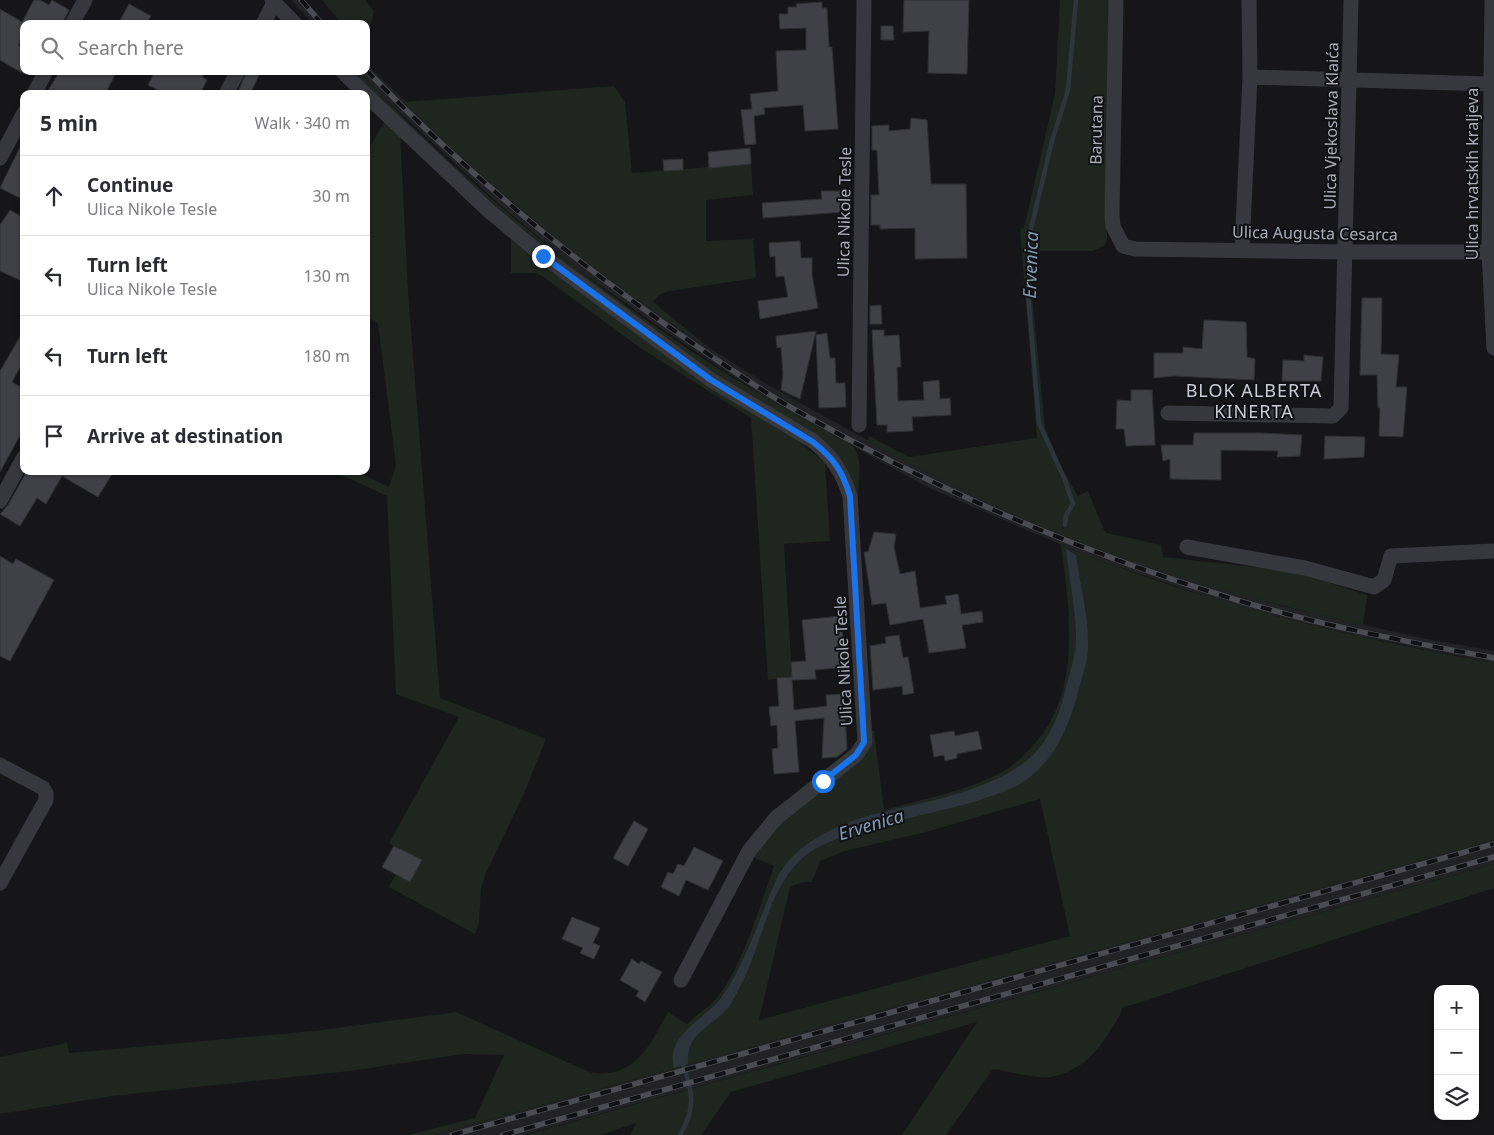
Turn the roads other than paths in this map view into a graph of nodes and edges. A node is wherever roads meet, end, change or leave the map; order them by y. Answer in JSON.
{"nodes":[{"id":1,"x":85,"y":0,"type":"edge"},
{"id":2,"x":864,"y":0,"type":"edge"},
{"id":3,"x":1116,"y":0,"type":"edge"},
{"id":4,"x":1250,"y":0,"type":"edge"},
{"id":5,"x":1351,"y":0,"type":"edge"},
{"id":6,"x":1492,"y":0,"type":"edge"},
{"id":7,"x":273,"y":2,"type":"edge"},
{"id":8,"x":74,"y":20,"type":"edge"},
{"id":9,"x":265,"y":20,"type":"edge"},
{"id":10,"x":290,"y":20,"type":"edge"},
{"id":11,"x":44,"y":75,"type":"edge"},
{"id":12,"x":236,"y":75,"type":"edge"},
{"id":13,"x":346,"y":75,"type":"edge"},
{"id":14,"x":1250,"y":77,"type":"junction"},
{"id":15,"x":1350,"y":81,"type":"junction"},
{"id":16,"x":1490,"y":84,"type":"junction"},
{"id":17,"x":36,"y":90,"type":"edge"},
{"id":18,"x":228,"y":90,"type":"edge"},
{"id":19,"x":362,"y":90,"type":"edge"},
{"id":20,"x":370,"y":98,"type":"edge"},
{"id":21,"x":20,"y":121,"type":"edge"},
{"id":22,"x":0,"y":158,"type":"edge"},
{"id":23,"x":1136,"y":249,"type":"joint"},
{"id":24,"x":1242,"y":249,"type":"junction"},
{"id":25,"x":1346,"y":252,"type":"junction"},
{"id":26,"x":1492,"y":252,"type":"edge"},
{"id":27,"x":1494,"y":348,"type":"edge"},
{"id":28,"x":1168,"y":413,"type":"dead end"},
{"id":29,"x":859,"y":425,"type":"dead end"},
{"id":30,"x":20,"y":465,"type":"edge"},
{"id":31,"x":0,"y":501,"type":"edge"},
{"id":32,"x":1187,"y":547,"type":"dead end"},
{"id":33,"x":1494,"y":551,"type":"edge"},
{"id":34,"x":0,"y":765,"type":"edge"},
{"id":35,"x":0,"y":883,"type":"edge"},
{"id":36,"x":680,"y":980,"type":"dead end"}],
"edges":[{"from":1,"to":8,"type":"street"},
{"from":2,"to":29,"type":"street","name":"Ulica Nikole Tesle"},
{"from":3,"to":23,"type":"street","name":"Barutana"},
{"from":4,"to":14,"type":"street"},
{"from":5,"to":15,"type":"street","name":"Ulica Vjekoslava Klaića"},
{"from":6,"to":16,"type":"street","name":"Ulica hrvatskih kraljeva"},
{"from":7,"to":9,"type":"street"},
{"from":7,"to":10,"type":"street"},
{"from":11,"to":17,"type":"street"},
{"from":12,"to":18,"type":"street"},
{"from":13,"to":19,"type":"street","name":"Ulica Nikole Tesle"},
{"from":14,"to":15,"type":"street"},
{"from":14,"to":24,"type":"street"},
{"from":15,"to":16,"type":"street"},
{"from":15,"to":25,"type":"street","name":"Ulica Vjekoslava Klaića"},
{"from":16,"to":26,"type":"street","name":"Ulica hrvatskih kraljeva"},
{"from":20,"to":36,"type":"street","name":"Ulica Nikole Tesle"},
{"from":21,"to":22,"type":"street"},
{"from":23,"to":24,"type":"street","name":"Ulica Augusta Cesarca"},
{"from":24,"to":25,"type":"street","name":"Ulica Augusta Cesarca"},
{"from":25,"to":26,"type":"street","name":"Ulica Augusta Cesarca"},
{"from":25,"to":28,"type":"street"},
{"from":26,"to":27,"type":"street","name":"Ulica hrvatskih kraljeva"},
{"from":30,"to":31,"type":"street"},
{"from":32,"to":33,"type":"street"},
{"from":34,"to":35,"type":"street"}]}
